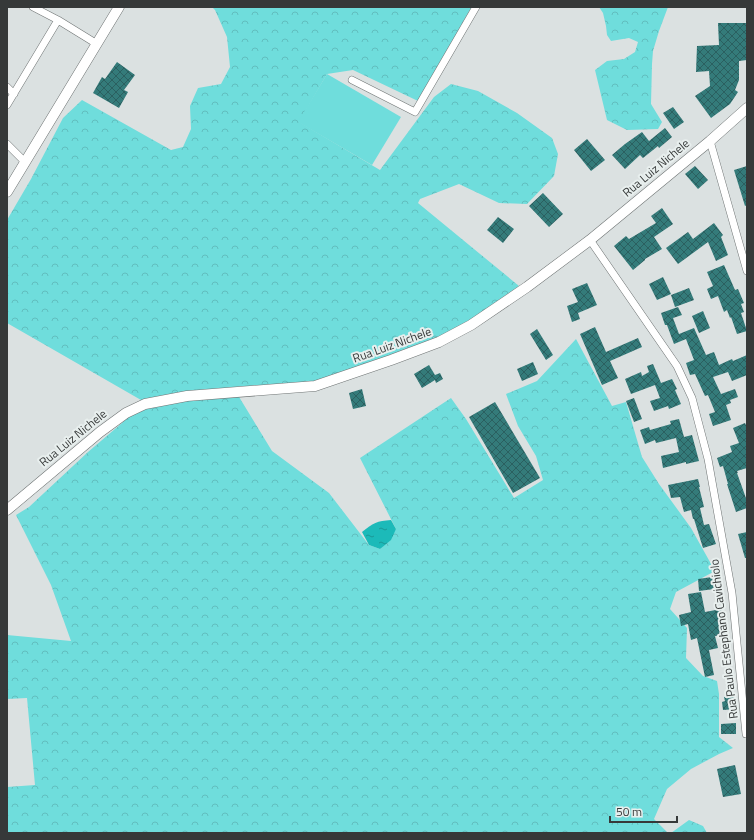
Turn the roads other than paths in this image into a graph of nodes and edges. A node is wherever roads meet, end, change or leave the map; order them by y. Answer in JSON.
{"nodes":[{"id":1,"x":33,"y":7,"type":"edge"},
{"id":2,"x":119,"y":7,"type":"edge"},
{"id":3,"x":476,"y":7,"type":"edge"},
{"id":4,"x":58,"y":20,"type":"junction"},
{"id":5,"x":97,"y":44,"type":"junction"},
{"id":6,"x":352,"y":80,"type":"dead end"},
{"id":7,"x":7,"y":88,"type":"edge"},
{"id":8,"x":14,"y":94,"type":"junction"},
{"id":9,"x":7,"y":105,"type":"edge"},
{"id":10,"x":747,"y":108,"type":"edge"},
{"id":11,"x":710,"y":141,"type":"junction"},
{"id":12,"x":7,"y":144,"type":"edge"},
{"id":13,"x":25,"y":162,"type":"junction"},
{"id":14,"x":7,"y":192,"type":"edge"},
{"id":15,"x":590,"y":240,"type":"junction"},
{"id":16,"x":747,"y":271,"type":"edge"},
{"id":17,"x":7,"y":510,"type":"edge"},
{"id":18,"x":746,"y":734,"type":"dead end"}],
"edges":[{"from":1,"to":4,"type":"street"},
{"from":2,"to":5,"type":"street"},
{"from":3,"to":6,"type":"street"},
{"from":4,"to":5,"type":"street"},
{"from":4,"to":8,"type":"street"},
{"from":5,"to":13,"type":"street"},
{"from":7,"to":8,"type":"street"},
{"from":8,"to":9,"type":"street"},
{"from":10,"to":11,"type":"street","name":"Rua Luiz Nichele"},
{"from":11,"to":15,"type":"street","name":"Rua Luiz Nichele"},
{"from":11,"to":16,"type":"street"},
{"from":12,"to":13,"type":"street"},
{"from":13,"to":14,"type":"street"},
{"from":15,"to":17,"type":"street","name":"Rua Luiz Nichele"},
{"from":15,"to":18,"type":"street","name":"Rua Paulo Estephano Cavichiolo"}]}
